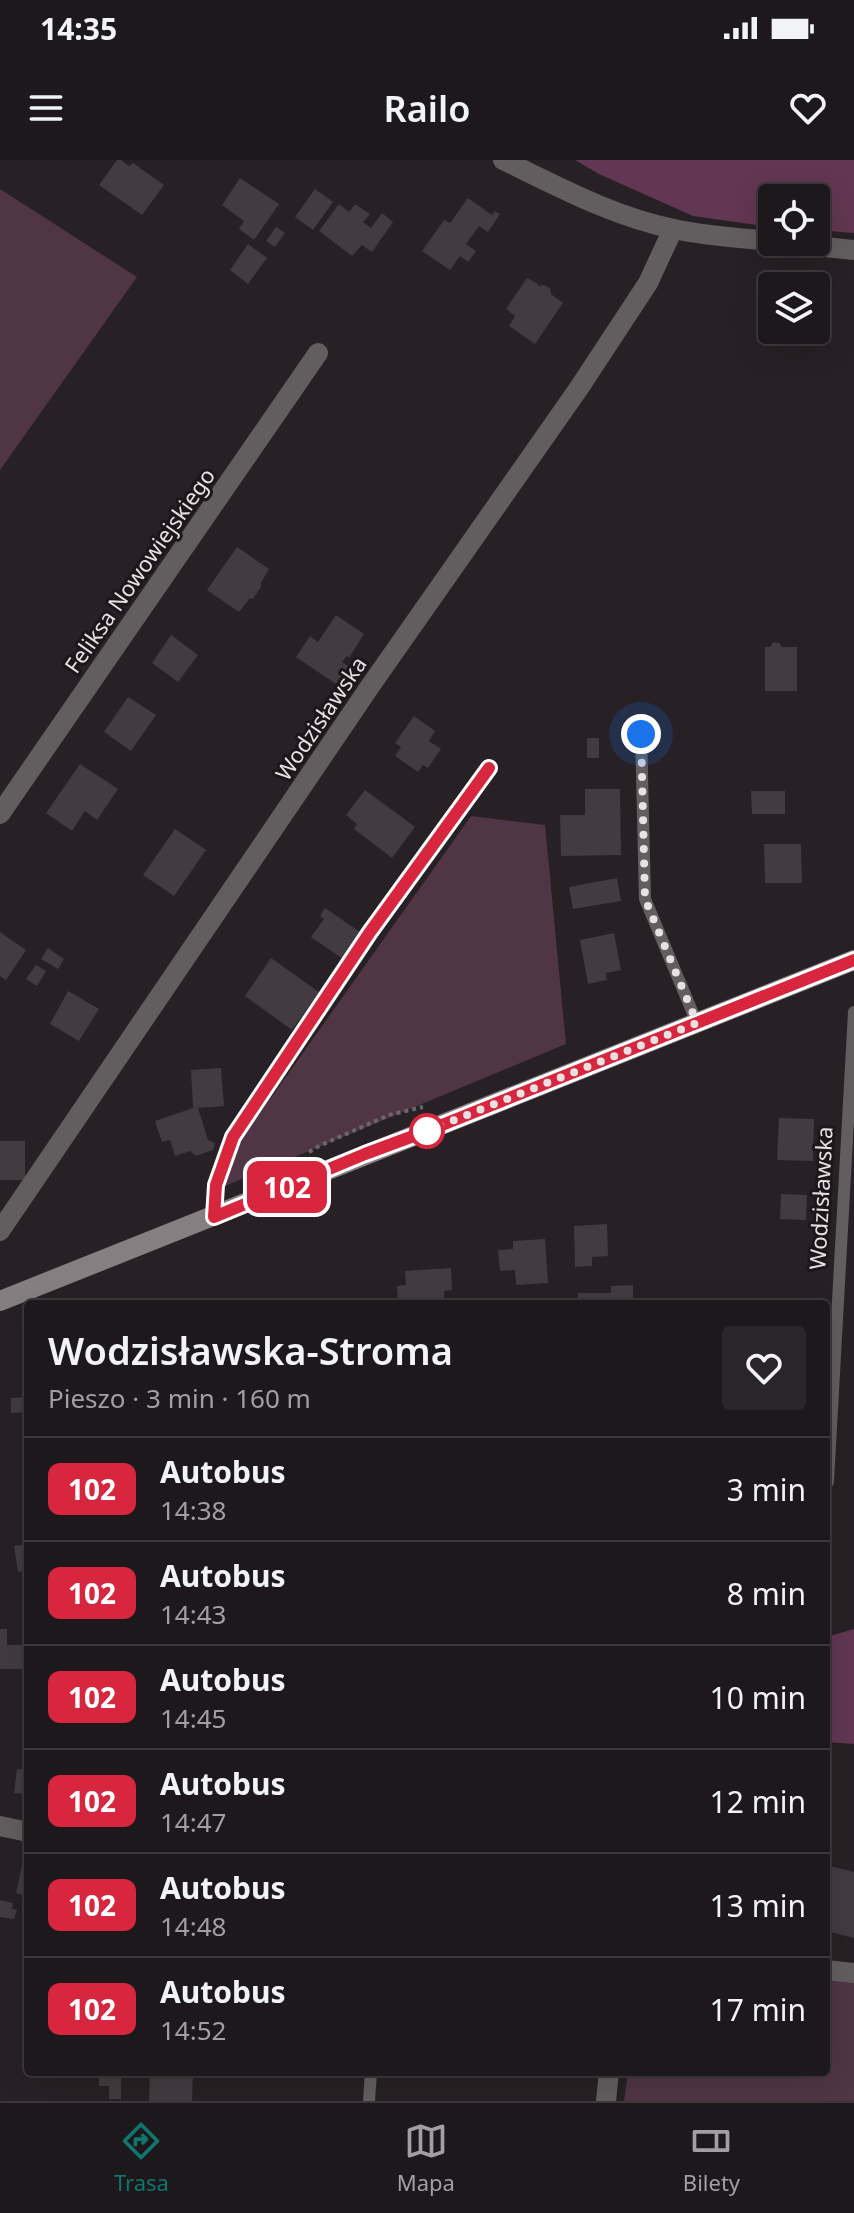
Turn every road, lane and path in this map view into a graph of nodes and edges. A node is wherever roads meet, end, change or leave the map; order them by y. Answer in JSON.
{"nodes":[{"id":1,"x":503,"y":160,"type":"edge"},
{"id":2,"x":673,"y":229,"type":"junction"},
{"id":3,"x":758,"y":240,"type":"edge"},
{"id":4,"x":830,"y":248,"type":"edge"},
{"id":5,"x":854,"y":250,"type":"edge"},
{"id":6,"x":318,"y":353,"type":"dead end"},
{"id":7,"x":641,"y":734,"type":"dead end"},
{"id":8,"x":489,"y":768,"type":"dead end"},
{"id":9,"x":0,"y":814,"type":"edge"},
{"id":10,"x":854,"y":960,"type":"edge"},
{"id":11,"x":854,"y":1012,"type":"edge"},
{"id":12,"x":697,"y":1023,"type":"junction"},
{"id":13,"x":214,"y":1217,"type":"junction"},
{"id":14,"x":0,"y":1231,"type":"edge"},
{"id":15,"x":0,"y":1301,"type":"edge"},
{"id":16,"x":830,"y":1446,"type":"edge"},
{"id":17,"x":0,"y":1826,"type":"edge"},
{"id":18,"x":24,"y":1831,"type":"edge"},
{"id":19,"x":830,"y":1970,"type":"edge"},
{"id":20,"x":854,"y":1973,"type":"edge"},
{"id":21,"x":371,"y":2076,"type":"edge"},
{"id":22,"x":609,"y":2076,"type":"edge"},
{"id":23,"x":369,"y":2101,"type":"edge"},
{"id":24,"x":606,"y":2101,"type":"edge"}],
"edges":[{"from":1,"to":2,"type":"street"},
{"from":2,"to":3,"type":"street"},
{"from":2,"to":14,"type":"street","name":"Wodzisławska"},
{"from":4,"to":5,"type":"street"},
{"from":6,"to":9,"type":"street","name":"Feliksa Nowowiejskiego"},
{"from":7,"to":12,"type":"lane"},
{"from":8,"to":13,"type":"lane"},
{"from":10,"to":12,"type":"main road"},
{"from":11,"to":16,"type":"lane","name":"Wodzisławska"},
{"from":12,"to":13,"type":"main road"},
{"from":13,"to":15,"type":"main road"},
{"from":17,"to":18,"type":"street"},
{"from":19,"to":20,"type":"street"},
{"from":21,"to":23,"type":"lane"},
{"from":22,"to":24,"type":"street"}]}
